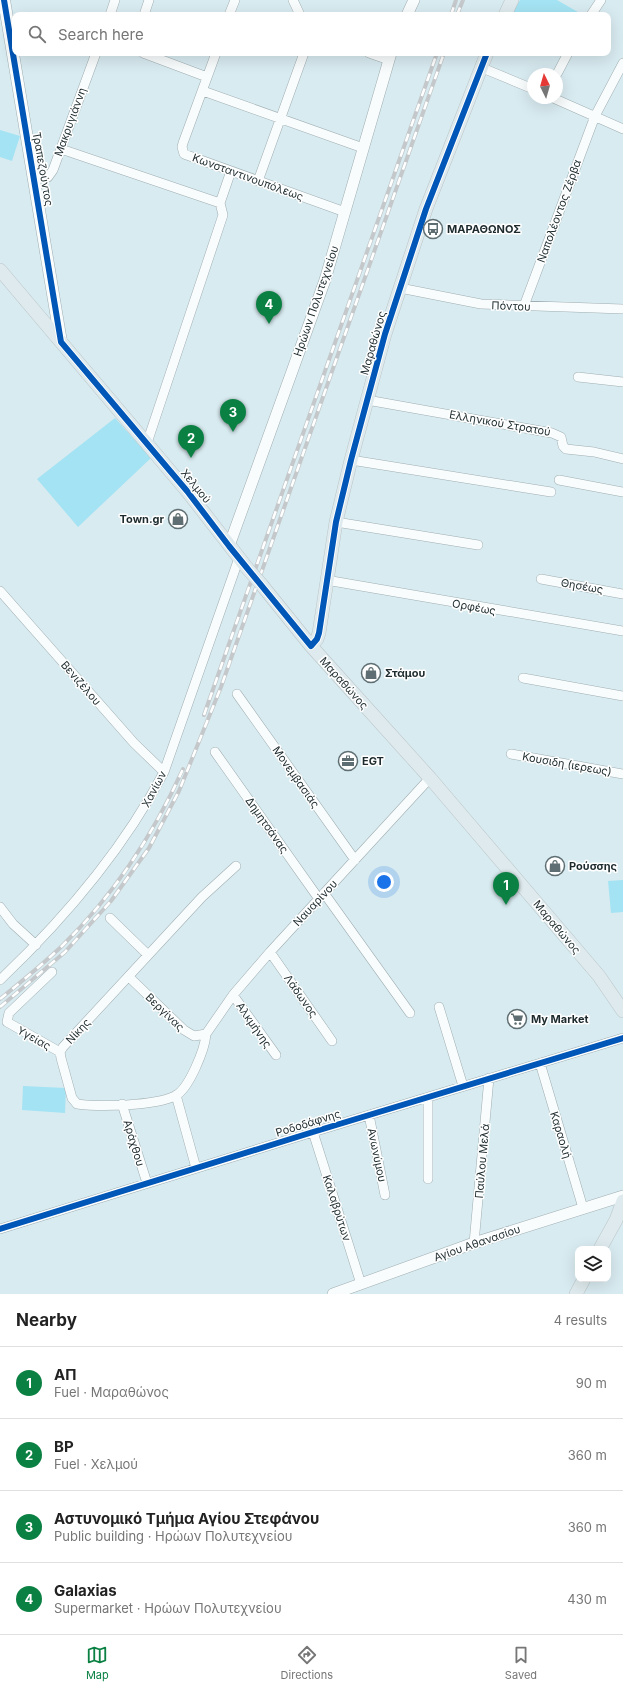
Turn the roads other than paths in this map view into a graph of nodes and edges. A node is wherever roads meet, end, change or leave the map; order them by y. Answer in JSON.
{"nodes":[{"id":1,"x":4,"y":0,"type":"edge"},
{"id":2,"x":115,"y":0,"type":"edge"},
{"id":3,"x":149,"y":0,"type":"edge"},
{"id":4,"x":235,"y":0,"type":"edge"},
{"id":5,"x":293,"y":0,"type":"edge"},
{"id":6,"x":414,"y":0,"type":"edge"},
{"id":7,"x":512,"y":0,"type":"edge"},
{"id":8,"x":601,"y":0,"type":"edge"},
{"id":9,"x":111,"y":12,"type":"edge"},
{"id":10,"x":145,"y":12,"type":"edge"},
{"id":11,"x":230,"y":12,"type":"edge"},
{"id":12,"x":299,"y":12,"type":"edge"},
{"id":13,"x":408,"y":12,"type":"edge"},
{"id":14,"x":506,"y":12,"type":"edge"},
{"id":15,"x":593,"y":12,"type":"edge"},
{"id":16,"x":12,"y":48,"type":"edge"},
{"id":17,"x":13,"y":56,"type":"edge"},
{"id":18,"x":95,"y":56,"type":"edge"},
{"id":19,"x":151,"y":56,"type":"edge"},
{"id":20,"x":215,"y":56,"type":"edge"},
{"id":21,"x":303,"y":56,"type":"edge"},
{"id":22,"x":390,"y":56,"type":"edge"},
{"id":23,"x":486,"y":56,"type":"edge"},
{"id":24,"x":566,"y":56,"type":"edge"},
{"id":25,"x":623,"y":63,"type":"edge"},
{"id":26,"x":480,"y":67,"type":"junction"},
{"id":27,"x":560,"y":68,"type":"edge"},
{"id":28,"x":208,"y":77,"type":"junction"},
{"id":29,"x":527,"y":87,"type":"edge"},
{"id":30,"x":203,"y":91,"type":"junction"},
{"id":31,"x":563,"y":102,"type":"edge"},
{"id":32,"x":595,"y":116,"type":"junction"},
{"id":33,"x":280,"y":119,"type":"junction"},
{"id":34,"x":623,"y":129,"type":"edge"},
{"id":35,"x":363,"y":148,"type":"junction"},
{"id":36,"x":61,"y":149,"type":"junction"},
{"id":37,"x":231,"y":171,"type":"junction"},
{"id":38,"x":34,"y":179,"type":"junction"},
{"id":39,"x":258,"y":181,"type":"junction"},
{"id":40,"x":220,"y":203,"type":"junction"},
{"id":41,"x":345,"y":212,"type":"junction"},
{"id":42,"x":0,"y":270,"type":"edge"},
{"id":43,"x":400,"y":288,"type":"junction"},
{"id":44,"x":524,"y":306,"type":"junction"},
{"id":45,"x":623,"y":309,"type":"edge"},
{"id":46,"x":61,"y":342,"type":"junction"},
{"id":47,"x":578,"y":377,"type":"dead end"},
{"id":48,"x":623,"y":382,"type":"edge"},
{"id":49,"x":367,"y":400,"type":"junction"},
{"id":50,"x":147,"y":443,"type":"junction"},
{"id":51,"x":623,"y":459,"type":"edge"},
{"id":52,"x":350,"y":460,"type":"junction"},
{"id":53,"x":559,"y":480,"type":"dead end"},
{"id":54,"x":551,"y":492,"type":"dead end"},
{"id":55,"x":623,"y":492,"type":"edge"},
{"id":56,"x":336,"y":522,"type":"junction"},
{"id":57,"x":478,"y":545,"type":"dead end"},
{"id":58,"x":229,"y":546,"type":"junction"},
{"id":59,"x":243,"y":563,"type":"junction"},
{"id":60,"x":540,"y":579,"type":"dead end"},
{"id":61,"x":326,"y":580,"type":"junction"},
{"id":62,"x":0,"y":591,"type":"edge"},
{"id":63,"x":623,"y":594,"type":"edge"},
{"id":64,"x":623,"y":631,"type":"edge"},
{"id":65,"x":311,"y":646,"type":"junction"},
{"id":66,"x":523,"y":678,"type":"dead end"},
{"id":67,"x":237,"y":694,"type":"dead end"},
{"id":68,"x":623,"y":696,"type":"edge"},
{"id":69,"x":215,"y":752,"type":"dead end"},
{"id":70,"x":510,"y":754,"type":"dead end"},
{"id":71,"x":164,"y":772,"type":"junction"},
{"id":72,"x":623,"y":774,"type":"edge"},
{"id":73,"x":430,"y":778,"type":"junction"},
{"id":74,"x":354,"y":860,"type":"junction"},
{"id":75,"x":236,"y":866,"type":"dead end"},
{"id":76,"x":322,"y":896,"type":"junction"},
{"id":77,"x":0,"y":907,"type":"edge"},
{"id":78,"x":110,"y":918,"type":"dead end"},
{"id":79,"x":36,"y":945,"type":"junction"},
{"id":80,"x":270,"y":952,"type":"junction"},
{"id":81,"x":148,"y":955,"type":"junction"},
{"id":82,"x":52,"y":972,"type":"dead end"},
{"id":83,"x":129,"y":977,"type":"junction"},
{"id":84,"x":0,"y":980,"type":"edge"},
{"id":85,"x":233,"y":995,"type":"junction"},
{"id":86,"x":439,"y":1007,"type":"dead end"},
{"id":87,"x":623,"y":1011,"type":"edge"},
{"id":88,"x":410,"y":1013,"type":"dead end"},
{"id":89,"x":206,"y":1034,"type":"junction"},
{"id":90,"x":623,"y":1038,"type":"edge"},
{"id":91,"x":332,"y":1041,"type":"dead end"},
{"id":92,"x":60,"y":1052,"type":"junction"},
{"id":93,"x":276,"y":1055,"type":"dead end"},
{"id":94,"x":540,"y":1063,"type":"junction"},
{"id":95,"x":489,"y":1078,"type":"junction"},
{"id":96,"x":463,"y":1086,"type":"junction"},
{"id":97,"x":176,"y":1095,"type":"junction"},
{"id":98,"x":428,"y":1097,"type":"junction"},
{"id":99,"x":122,"y":1104,"type":"junction"},
{"id":100,"x":369,"y":1115,"type":"junction"},
{"id":101,"x":313,"y":1132,"type":"junction"},
{"id":102,"x":196,"y":1168,"type":"junction"},
{"id":103,"x":428,"y":1179,"type":"dead end"},
{"id":104,"x":147,"y":1183,"type":"junction"},
{"id":105,"x":385,"y":1195,"type":"dead end"},
{"id":106,"x":623,"y":1196,"type":"edge"},
{"id":107,"x":623,"y":1201,"type":"edge"},
{"id":108,"x":583,"y":1208,"type":"junction"},
{"id":109,"x":0,"y":1229,"type":"edge"},
{"id":110,"x":474,"y":1243,"type":"junction"},
{"id":111,"x":602,"y":1246,"type":"edge"},
{"id":112,"x":582,"y":1282,"type":"edge"},
{"id":113,"x":361,"y":1284,"type":"junction"},
{"id":114,"x":333,"y":1294,"type":"edge"},
{"id":115,"x":576,"y":1294,"type":"edge"}],
"edges":[{"from":1,"to":16,"type":"main road","name":"Τραπεζούντος"},
{"from":2,"to":9,"type":"street"},
{"from":3,"to":10,"type":"street"},
{"from":4,"to":11,"type":"street"},
{"from":5,"to":12,"type":"street"},
{"from":6,"to":13,"type":"street"},
{"from":7,"to":14,"type":"main road"},
{"from":8,"to":15,"type":"street"},
{"from":17,"to":38,"type":"main road","name":"Τραπεζούντος"},
{"from":18,"to":36,"type":"street","name":"Μακρυγιάννη"},
{"from":19,"to":28,"type":"street"},
{"from":20,"to":28,"type":"street","name":"Κωνσταντινουπόλεως"},
{"from":21,"to":33,"type":"street"},
{"from":22,"to":35,"type":"street","name":"Ηρώων Πολυτεχνείου"},
{"from":23,"to":26,"type":"main road","name":"Μαραθώνος"},
{"from":24,"to":27,"type":"street"},
{"from":25,"to":32,"type":"street","name":"Ναπολέοντος Ζέρβα"},
{"from":26,"to":29,"type":"street"},
{"from":26,"to":43,"type":"main road","name":"Μαραθώνος"},
{"from":28,"to":30,"type":"street","name":"Κωνσταντινουπόλεως"},
{"from":30,"to":33,"type":"street"},
{"from":30,"to":37,"type":"street","name":"Κωνσταντινουπόλεως"},
{"from":31,"to":32,"type":"street"},
{"from":32,"to":34,"type":"street"},
{"from":32,"to":44,"type":"street","name":"Ναπολέοντος Ζέρβα"},
{"from":33,"to":35,"type":"street"},
{"from":33,"to":39,"type":"street"},
{"from":35,"to":41,"type":"street","name":"Ηρώων Πολυτεχνείου"},
{"from":36,"to":38,"type":"street","name":"Μακρυγιάννη"},
{"from":36,"to":40,"type":"street"},
{"from":37,"to":39,"type":"street","name":"Κωνσταντινουπόλεως"},
{"from":37,"to":40,"type":"street"},
{"from":38,"to":46,"type":"main road","name":"Τραπεζούντος"},
{"from":39,"to":41,"type":"street","name":"Κωνσταντινουπόλεως"},
{"from":40,"to":50,"type":"street"},
{"from":41,"to":58,"type":"street","name":"Ηρώων Πολυτεχνείου"},
{"from":42,"to":46,"type":"main road","name":"Χελμού"},
{"from":43,"to":44,"type":"street","name":"Πόντου"},
{"from":43,"to":49,"type":"main road","name":"Μαραθώνος"},
{"from":44,"to":45,"type":"street","name":"Πόντου"},
{"from":46,"to":50,"type":"main road","name":"Χελμού"},
{"from":47,"to":48,"type":"street"},
{"from":49,"to":51,"type":"street","name":"Ελληνικού Στρατού"},
{"from":49,"to":52,"type":"main road","name":"Μαραθώνος"},
{"from":50,"to":58,"type":"main road","name":"Χελμού"},
{"from":52,"to":54,"type":"street"},
{"from":52,"to":56,"type":"main road","name":"Μαραθώνος"},
{"from":53,"to":55,"type":"street"},
{"from":56,"to":57,"type":"street"},
{"from":56,"to":61,"type":"main road","name":"Μαραθώνος"},
{"from":58,"to":59,"type":"main road","name":"Χελμού"},
{"from":59,"to":65,"type":"main road","name":"Χελμού","bridge":true},
{"from":59,"to":71,"type":"street","name":"Χανίων"},
{"from":60,"to":63,"type":"street","name":"Θησέως"},
{"from":61,"to":64,"type":"street","name":"Ορφέως"},
{"from":61,"to":65,"type":"main road","name":"Μαραθώνος"},
{"from":62,"to":71,"type":"street","name":"Βενιζέλου"},
{"from":65,"to":73,"type":"main road","name":"Μαραθώνος"},
{"from":66,"to":68,"type":"street"},
{"from":67,"to":74,"type":"street","name":"Μονεμβασιάς"},
{"from":69,"to":76,"type":"street","name":"Δημητσάνας"},
{"from":70,"to":72,"type":"street","name":"Κουσιδη (ιερεως)"},
{"from":71,"to":79,"type":"street","name":"Χανίων"},
{"from":73,"to":74,"type":"street","name":"Ναυαρίνου"},
{"from":73,"to":87,"type":"main road","name":"Μαραθώνος"},
{"from":74,"to":76,"type":"street","name":"Ναυαρίνου"},
{"from":75,"to":81,"type":"street","name":"Νίκης"},
{"from":76,"to":80,"type":"street","name":"Ναυαρίνου"},
{"from":76,"to":88,"type":"street","name":"Δημητσάνας"},
{"from":77,"to":79,"type":"street"},
{"from":78,"to":81,"type":"street"},
{"from":79,"to":84,"type":"street","name":"Χανίων"},
{"from":80,"to":85,"type":"street","name":"Ναυαρίνου"},
{"from":80,"to":91,"type":"street","name":"Λάδωνος"},
{"from":81,"to":83,"type":"street","name":"Νίκης"},
{"from":82,"to":92,"type":"street","name":"Υγείας"},
{"from":83,"to":89,"type":"street","name":"Βεργίνας"},
{"from":83,"to":92,"type":"street","name":"Νίκης"},
{"from":85,"to":89,"type":"street","name":"Ναυαρίνου"},
{"from":85,"to":93,"type":"street","name":"Αλκμήνης"},
{"from":86,"to":96,"type":"street"},
{"from":89,"to":97,"type":"street"},
{"from":90,"to":94,"type":"street","name":"Ροδοδάφνης"},
{"from":92,"to":99,"type":"street","name":"Νίκης"},
{"from":94,"to":95,"type":"street","name":"Ροδοδάφνης"},
{"from":94,"to":108,"type":"street","name":"Καραολή"},
{"from":95,"to":96,"type":"street","name":"Ροδοδάφνης"},
{"from":95,"to":110,"type":"street","name":"Παύλου Μελά"},
{"from":96,"to":98,"type":"street","name":"Ροδοδάφνης"},
{"from":97,"to":99,"type":"street","name":"Νίκης"},
{"from":97,"to":102,"type":"street"},
{"from":98,"to":100,"type":"street","name":"Ροδοδάφνης"},
{"from":98,"to":103,"type":"street"},
{"from":99,"to":104,"type":"street","name":"Αράχθου"},
{"from":100,"to":101,"type":"street","name":"Ροδοδάφνης"},
{"from":100,"to":105,"type":"street","name":"Ανωνύμου"},
{"from":101,"to":102,"type":"street","name":"Ροδοδάφνης"},
{"from":101,"to":113,"type":"street","name":"Καλαβρύτων"},
{"from":102,"to":104,"type":"street","name":"Ροδοδάφνης"},
{"from":104,"to":109,"type":"street","name":"Ροδοδάφνης"},
{"from":106,"to":108,"type":"street","name":"Αγίου Αθανασίου"},
{"from":107,"to":111,"type":"main road"},
{"from":108,"to":110,"type":"street","name":"Αγίου Αθανασίου"},
{"from":110,"to":113,"type":"street","name":"Αγίου Αθανασίου"},
{"from":112,"to":115,"type":"main road"},
{"from":113,"to":114,"type":"street","name":"Αγίου Αθανασίου"}]}
